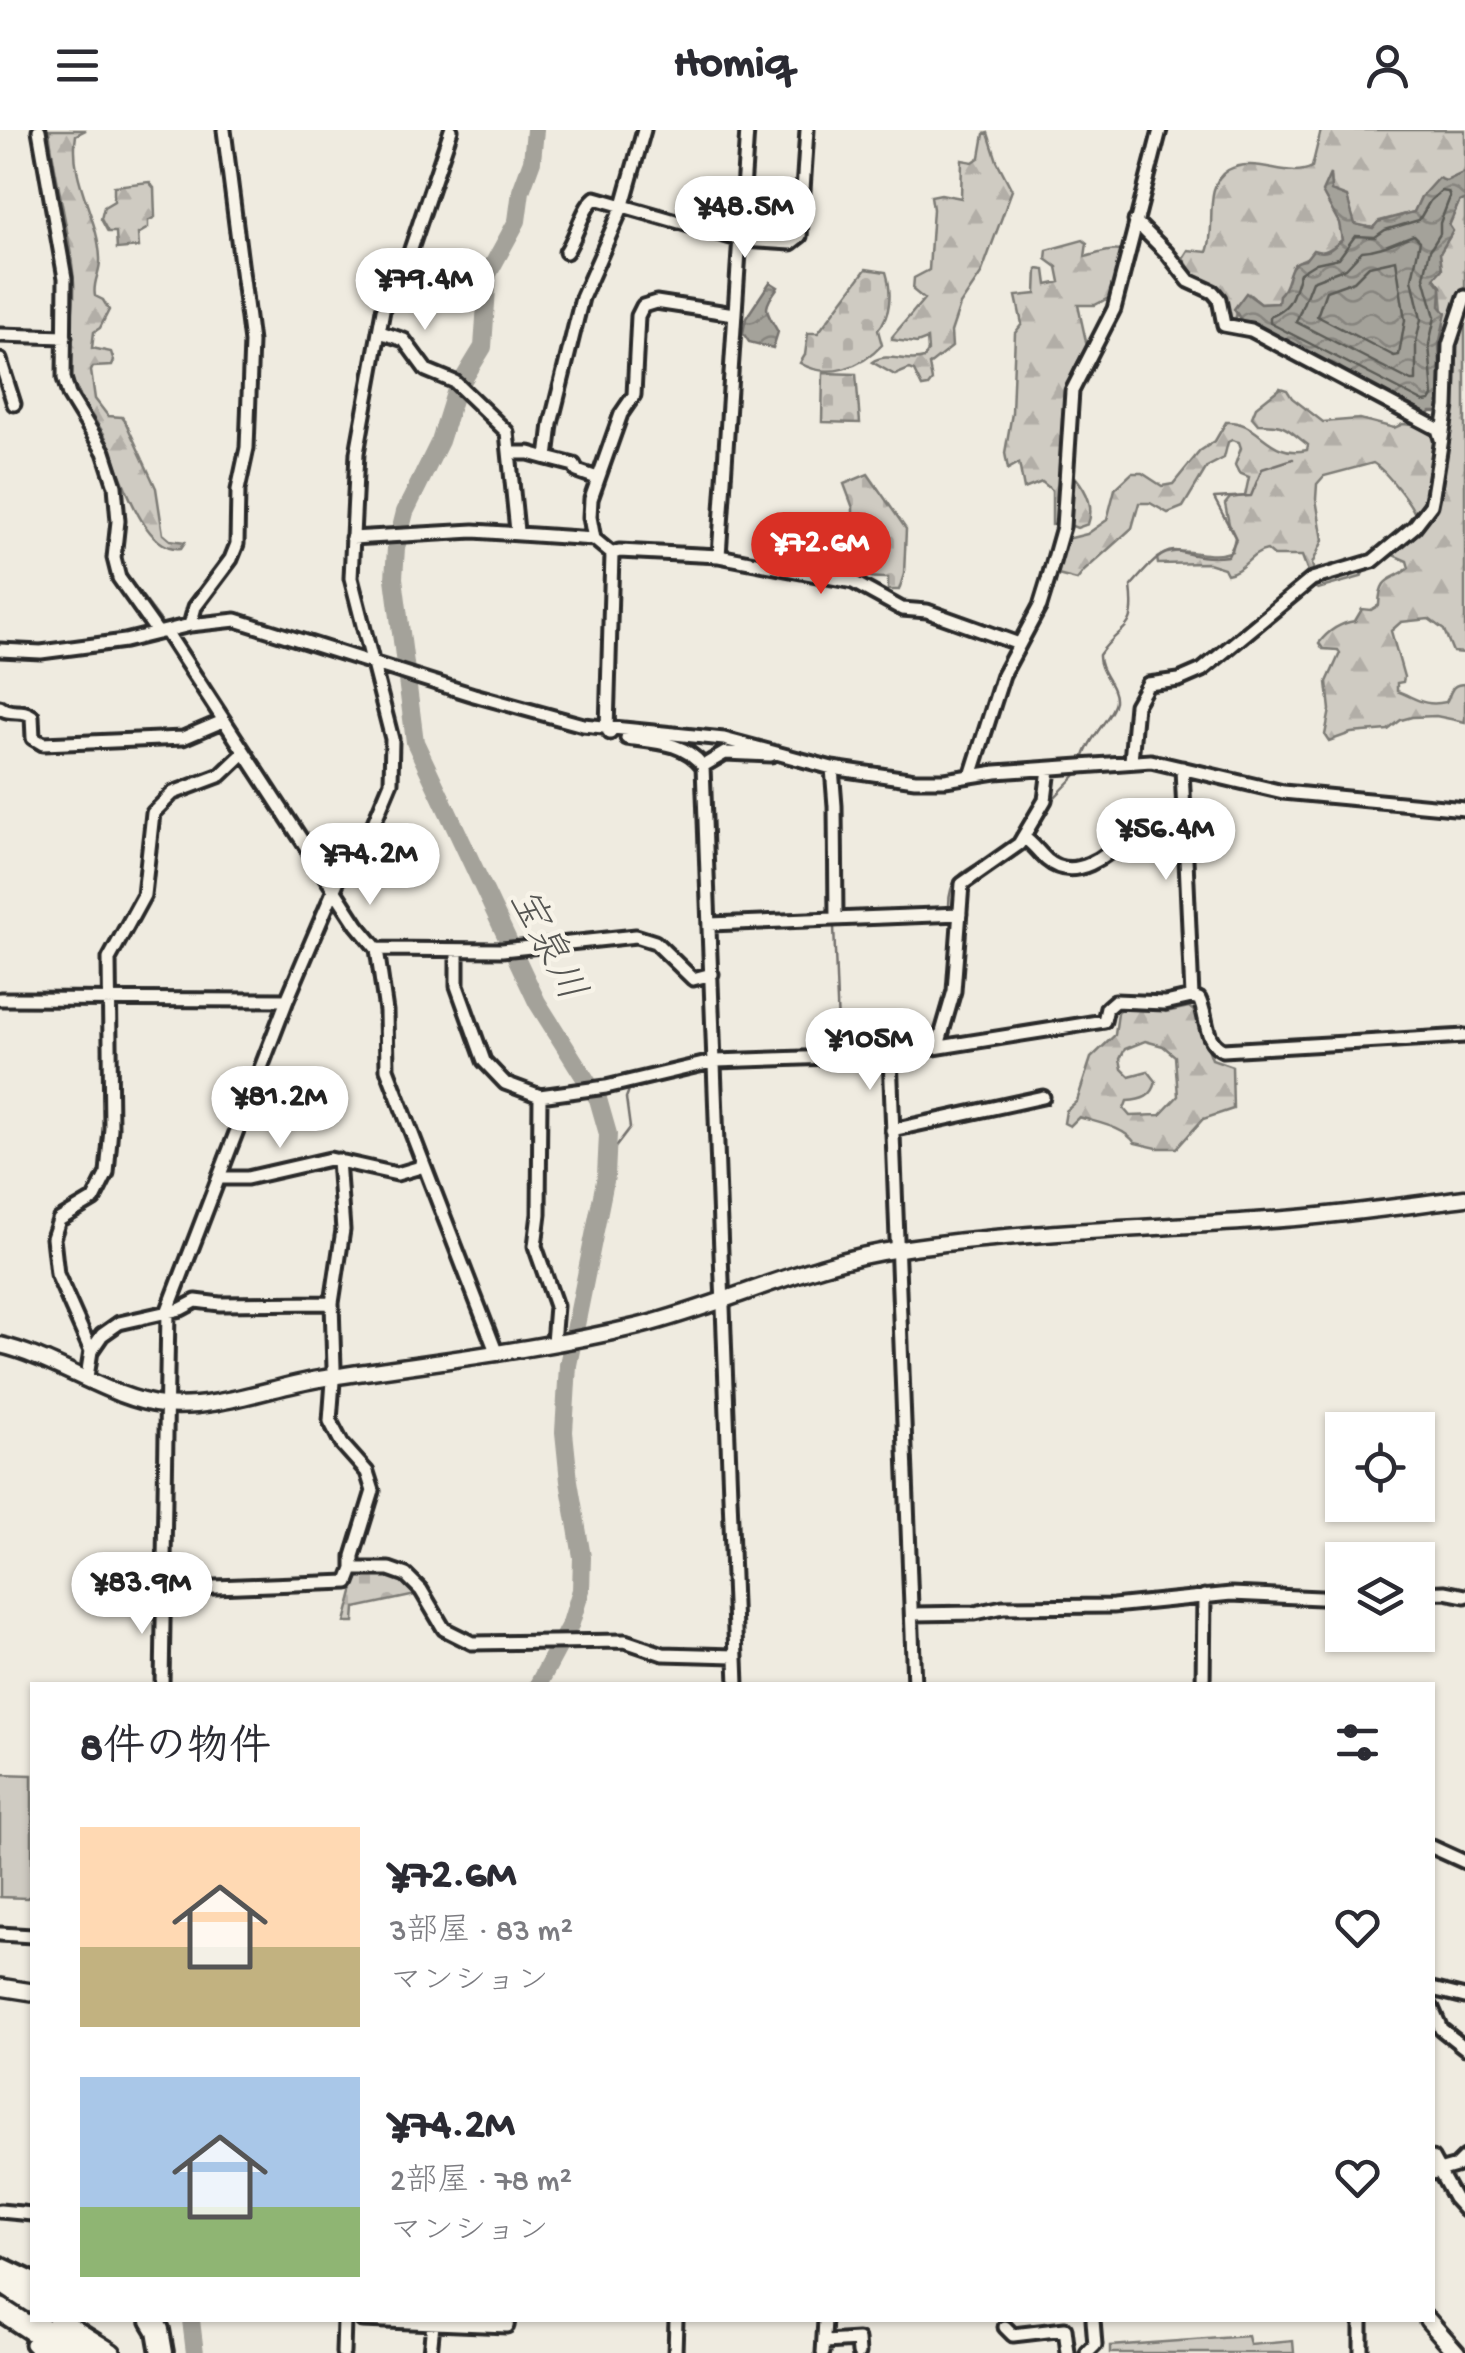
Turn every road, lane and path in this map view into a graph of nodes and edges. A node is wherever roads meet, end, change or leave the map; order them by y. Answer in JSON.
{"nodes":[{"id":1,"x":39,"y":130,"type":"edge"},
{"id":2,"x":224,"y":130,"type":"edge"},
{"id":3,"x":451,"y":130,"type":"edge"},
{"id":4,"x":644,"y":130,"type":"edge"},
{"id":5,"x":747,"y":130,"type":"edge"},
{"id":6,"x":807,"y":130,"type":"edge"},
{"id":7,"x":1160,"y":130,"type":"edge"},
{"id":8,"x":623,"y":206,"type":"junction"},
{"id":9,"x":1135,"y":220,"type":"junction"},
{"id":10,"x":742,"y":240,"type":"junction"},
{"id":11,"x":566,"y":252,"type":"dead end"},
{"id":12,"x":1465,"y":297,"type":"edge"},
{"id":13,"x":734,"y":314,"type":"junction"},
{"id":14,"x":380,"y":332,"type":"junction"},
{"id":15,"x":0,"y":335,"type":"edge"},
{"id":16,"x":64,"y":336,"type":"junction"},
{"id":17,"x":0,"y":360,"type":"edge"},
{"id":18,"x":14,"y":404,"type":"dead end"},
{"id":19,"x":1441,"y":440,"type":"junction"},
{"id":20,"x":510,"y":452,"type":"junction"},
{"id":21,"x":547,"y":458,"type":"junction"},
{"id":22,"x":597,"y":478,"type":"junction"},
{"id":23,"x":516,"y":532,"type":"junction"},
{"id":24,"x":352,"y":538,"type":"junction"},
{"id":25,"x":594,"y":540,"type":"junction"},
{"id":26,"x":612,"y":554,"type":"junction"},
{"id":27,"x":720,"y":556,"type":"junction"},
{"id":28,"x":190,"y":625,"type":"junction"},
{"id":29,"x":162,"y":633,"type":"junction"},
{"id":30,"x":1020,"y":644,"type":"junction"},
{"id":31,"x":0,"y":650,"type":"edge"},
{"id":32,"x":373,"y":661,"type":"junction"},
{"id":33,"x":1,"y":712,"type":"edge"},
{"id":34,"x":224,"y":721,"type":"junction"},
{"id":35,"x":607,"y":729,"type":"junction"},
{"id":36,"x":783,"y":753,"type":"junction"},
{"id":37,"x":243,"y":754,"type":"junction"},
{"id":38,"x":1131,"y":761,"type":"junction"},
{"id":39,"x":703,"y":766,"type":"junction"},
{"id":40,"x":832,"y":768,"type":"junction"},
{"id":41,"x":1182,"y":768,"type":"junction"},
{"id":42,"x":1049,"y":769,"type":"junction"},
{"id":43,"x":971,"y":776,"type":"junction"},
{"id":44,"x":1465,"y":809,"type":"edge"},
{"id":45,"x":1023,"y":836,"type":"junction"},
{"id":46,"x":1184,"y":837,"type":"junction"},
{"id":47,"x":334,"y":888,"type":"junction"},
{"id":48,"x":960,"y":914,"type":"junction"},
{"id":49,"x":836,"y":918,"type":"junction"},
{"id":50,"x":710,"y":924,"type":"junction"},
{"id":51,"x":377,"y":950,"type":"junction"},
{"id":52,"x":457,"y":950,"type":"junction"},
{"id":53,"x":712,"y":974,"type":"junction"},
{"id":54,"x":693,"y":979,"type":"junction"},
{"id":55,"x":713,"y":996,"type":"junction"},
{"id":56,"x":1192,"y":997,"type":"junction"},
{"id":57,"x":0,"y":999,"type":"edge"},
{"id":58,"x":111,"y":999,"type":"junction"},
{"id":59,"x":288,"y":1000,"type":"junction"},
{"id":60,"x":1465,"y":1036,"type":"edge"},
{"id":61,"x":938,"y":1046,"type":"junction"},
{"id":62,"x":890,"y":1055,"type":"junction"},
{"id":63,"x":716,"y":1061,"type":"junction"},
{"id":64,"x":540,"y":1096,"type":"junction"},
{"id":65,"x":1042,"y":1097,"type":"dead end"},
{"id":66,"x":892,"y":1130,"type":"junction"},
{"id":67,"x":338,"y":1160,"type":"junction"},
{"id":68,"x":424,"y":1166,"type":"junction"},
{"id":69,"x":219,"y":1178,"type":"junction"},
{"id":70,"x":1465,"y":1198,"type":"edge"},
{"id":71,"x":898,"y":1249,"type":"junction"},
{"id":72,"x":724,"y":1301,"type":"junction"},
{"id":73,"x":332,"y":1304,"type":"junction"},
{"id":74,"x":168,"y":1310,"type":"junction"},
{"id":75,"x":557,"y":1343,"type":"junction"},
{"id":76,"x":0,"y":1345,"type":"edge"},
{"id":77,"x":91,"y":1351,"type":"junction"},
{"id":78,"x":497,"y":1354,"type":"junction"},
{"id":79,"x":333,"y":1377,"type":"junction"},
{"id":80,"x":87,"y":1378,"type":"junction"},
{"id":81,"x":165,"y":1405,"type":"junction"},
{"id":82,"x":353,"y":1569,"type":"junction"},
{"id":83,"x":163,"y":1589,"type":"junction"},
{"id":84,"x":1435,"y":1592,"type":"edge"},
{"id":85,"x":1204,"y":1596,"type":"junction"},
{"id":86,"x":1465,"y":1596,"type":"edge"},
{"id":87,"x":1325,"y":1598,"type":"edge"},
{"id":88,"x":913,"y":1614,"type":"junction"},
{"id":89,"x":735,"y":1656,"type":"junction"},
{"id":90,"x":162,"y":1682,"type":"edge"},
{"id":91,"x":737,"y":1682,"type":"edge"},
{"id":92,"x":914,"y":1682,"type":"edge"},
{"id":93,"x":1203,"y":1682,"type":"edge"},
{"id":94,"x":1435,"y":1848,"type":"edge"},
{"id":95,"x":1465,"y":1862,"type":"edge"},
{"id":96,"x":0,"y":1934,"type":"edge"},
{"id":97,"x":30,"y":1936,"type":"edge"},
{"id":98,"x":0,"y":1987,"type":"edge"},
{"id":99,"x":1435,"y":1990,"type":"edge"},
{"id":100,"x":30,"y":1992,"type":"edge"},
{"id":101,"x":1465,"y":1997,"type":"edge"},
{"id":102,"x":1435,"y":2015,"type":"edge"},
{"id":103,"x":1465,"y":2048,"type":"edge"},
{"id":104,"x":1465,"y":2157,"type":"edge"},
{"id":105,"x":1435,"y":2167,"type":"edge"},
{"id":106,"x":1435,"y":2168,"type":"edge"},
{"id":107,"x":1465,"y":2210,"type":"edge"},
{"id":108,"x":0,"y":2211,"type":"edge"},
{"id":109,"x":30,"y":2214,"type":"edge"},
{"id":110,"x":0,"y":2268,"type":"edge"},
{"id":111,"x":0,"y":2282,"type":"edge"},
{"id":112,"x":30,"y":2282,"type":"edge"},
{"id":113,"x":0,"y":2301,"type":"edge"},
{"id":114,"x":30,"y":2303,"type":"edge"},
{"id":115,"x":0,"y":2309,"type":"edge"},
{"id":116,"x":30,"y":2320,"type":"edge"},
{"id":117,"x":34,"y":2322,"type":"edge"},
{"id":118,"x":61,"y":2322,"type":"edge"},
{"id":119,"x":153,"y":2322,"type":"edge"},
{"id":120,"x":344,"y":2322,"type":"edge"},
{"id":121,"x":409,"y":2322,"type":"edge"},
{"id":122,"x":508,"y":2322,"type":"edge"},
{"id":123,"x":676,"y":2322,"type":"edge"},
{"id":124,"x":825,"y":2322,"type":"edge"},
{"id":125,"x":1092,"y":2322,"type":"edge"},
{"id":126,"x":1361,"y":2322,"type":"edge"},
{"id":127,"x":1430,"y":2322,"type":"edge"},
{"id":128,"x":433,"y":2323,"type":"junction"},
{"id":129,"x":1006,"y":2327,"type":"dead end"},
{"id":130,"x":874,"y":2346,"type":"dead end"},
{"id":131,"x":859,"y":2347,"type":"edge"},
{"id":132,"x":824,"y":2348,"type":"edge"},
{"id":133,"x":60,"y":2353,"type":"edge"},
{"id":134,"x":84,"y":2353,"type":"edge"},
{"id":135,"x":111,"y":2353,"type":"edge"},
{"id":136,"x":162,"y":2353,"type":"edge"},
{"id":137,"x":343,"y":2353,"type":"edge"},
{"id":138,"x":430,"y":2353,"type":"edge"},
{"id":139,"x":675,"y":2353,"type":"edge"},
{"id":140,"x":1068,"y":2353,"type":"edge"},
{"id":141,"x":1087,"y":2353,"type":"edge"},
{"id":142,"x":1361,"y":2353,"type":"edge"},
{"id":143,"x":1457,"y":2353,"type":"edge"}],
"edges":[{"from":1,"to":16,"type":"street"},
{"from":2,"to":28,"type":"street"},
{"from":3,"to":14,"type":"street"},
{"from":4,"to":8,"type":"street"},
{"from":5,"to":10,"type":"street"},
{"from":6,"to":10,"type":"street"},
{"from":7,"to":9,"type":"street"},
{"from":8,"to":10,"type":"street"},
{"from":8,"to":11,"type":"street"},
{"from":8,"to":21,"type":"street"},
{"from":9,"to":19,"type":"street"},
{"from":9,"to":30,"type":"street"},
{"from":10,"to":13,"type":"street"},
{"from":12,"to":19,"type":"street"},
{"from":13,"to":22,"type":"street"},
{"from":13,"to":27,"type":"street"},
{"from":14,"to":20,"type":"street"},
{"from":14,"to":24,"type":"street"},
{"from":15,"to":16,"type":"street"},
{"from":16,"to":29,"type":"street"},
{"from":17,"to":18,"type":"street"},
{"from":19,"to":38,"type":"street"},
{"from":20,"to":21,"type":"street"},
{"from":20,"to":23,"type":"street"},
{"from":21,"to":22,"type":"street"},
{"from":22,"to":25,"type":"street"},
{"from":23,"to":24,"type":"street"},
{"from":23,"to":25,"type":"street"},
{"from":24,"to":32,"type":"street"},
{"from":25,"to":26,"type":"street"},
{"from":26,"to":27,"type":"street"},
{"from":26,"to":35,"type":"street"},
{"from":27,"to":30,"type":"street"},
{"from":28,"to":29,"type":"street"},
{"from":28,"to":32,"type":"street"},
{"from":29,"to":31,"type":"street"},
{"from":29,"to":34,"type":"street"},
{"from":30,"to":43,"type":"street"},
{"from":32,"to":35,"type":"street"},
{"from":32,"to":47,"type":"street"},
{"from":33,"to":34,"type":"street"},
{"from":34,"to":37,"type":"street"},
{"from":35,"to":36,"type":"street"},
{"from":35,"to":39,"type":"street"},
{"from":36,"to":39,"type":"street"},
{"from":36,"to":40,"type":"street"},
{"from":37,"to":47,"type":"street"},
{"from":37,"to":58,"type":"street"},
{"from":38,"to":41,"type":"street"},
{"from":38,"to":42,"type":"street"},
{"from":39,"to":50,"type":"street"},
{"from":40,"to":43,"type":"street"},
{"from":40,"to":49,"type":"street"},
{"from":41,"to":44,"type":"street"},
{"from":41,"to":46,"type":"street"},
{"from":42,"to":43,"type":"street"},
{"from":42,"to":45,"type":"street"},
{"from":45,"to":46,"type":"street"},
{"from":45,"to":48,"type":"street"},
{"from":46,"to":56,"type":"street"},
{"from":47,"to":51,"type":"street"},
{"from":47,"to":59,"type":"street"},
{"from":48,"to":49,"type":"street"},
{"from":48,"to":61,"type":"street"},
{"from":49,"to":50,"type":"street"},
{"from":50,"to":53,"type":"street"},
{"from":51,"to":52,"type":"street"},
{"from":51,"to":68,"type":"street"},
{"from":52,"to":54,"type":"street"},
{"from":52,"to":64,"type":"street"},
{"from":53,"to":54,"type":"street"},
{"from":53,"to":55,"type":"street"},
{"from":54,"to":55,"type":"street"},
{"from":55,"to":63,"type":"street"},
{"from":56,"to":60,"type":"street"},
{"from":56,"to":61,"type":"street"},
{"from":57,"to":58,"type":"street"},
{"from":58,"to":59,"type":"street"},
{"from":58,"to":77,"type":"street"},
{"from":59,"to":69,"type":"street"},
{"from":61,"to":62,"type":"street"},
{"from":62,"to":63,"type":"street"},
{"from":62,"to":66,"type":"street"},
{"from":63,"to":64,"type":"street"},
{"from":63,"to":72,"type":"street"},
{"from":64,"to":75,"type":"street"},
{"from":65,"to":66,"type":"street"},
{"from":66,"to":71,"type":"street"},
{"from":67,"to":68,"type":"street"},
{"from":67,"to":69,"type":"street"},
{"from":67,"to":73,"type":"street"},
{"from":68,"to":78,"type":"street"},
{"from":69,"to":74,"type":"street"},
{"from":70,"to":71,"type":"street"},
{"from":71,"to":72,"type":"street"},
{"from":71,"to":88,"type":"street"},
{"from":72,"to":75,"type":"street"},
{"from":72,"to":89,"type":"street"},
{"from":73,"to":74,"type":"street"},
{"from":73,"to":79,"type":"street"},
{"from":74,"to":77,"type":"street"},
{"from":74,"to":81,"type":"street"},
{"from":75,"to":78,"type":"street"},
{"from":76,"to":80,"type":"street"},
{"from":77,"to":80,"type":"street"},
{"from":78,"to":79,"type":"street"},
{"from":79,"to":81,"type":"street"},
{"from":79,"to":82,"type":"street"},
{"from":80,"to":81,"type":"street"},
{"from":81,"to":83,"type":"street"},
{"from":82,"to":83,"type":"street"},
{"from":82,"to":89,"type":"street"},
{"from":83,"to":90,"type":"street"},
{"from":84,"to":86,"type":"street"},
{"from":85,"to":87,"type":"street"},
{"from":85,"to":88,"type":"street"},
{"from":85,"to":93,"type":"street"},
{"from":88,"to":92,"type":"street"},
{"from":89,"to":91,"type":"street"},
{"from":94,"to":95,"type":"street"},
{"from":96,"to":97,"type":"street"},
{"from":98,"to":100,"type":"main road"},
{"from":99,"to":101,"type":"street"},
{"from":102,"to":103,"type":"street"},
{"from":104,"to":105,"type":"street"},
{"from":106,"to":107,"type":"street"},
{"from":108,"to":109,"type":"street"},
{"from":110,"to":112,"type":"highway"},
{"from":111,"to":114,"type":"highway"},
{"from":113,"to":116,"type":"highway"},
{"from":115,"to":133,"type":"highway"},
{"from":117,"to":134,"type":"highway"},
{"from":118,"to":135,"type":"highway"},
{"from":119,"to":136,"type":"highway"},
{"from":120,"to":137,"type":"street"},
{"from":121,"to":128,"type":"street"},
{"from":122,"to":128,"type":"street"},
{"from":123,"to":139,"type":"street"},
{"from":124,"to":132,"type":"street"},
{"from":125,"to":141,"type":"street"},
{"from":126,"to":142,"type":"street"},
{"from":127,"to":143,"type":"main road"},
{"from":128,"to":138,"type":"street"},
{"from":129,"to":140,"type":"street"},
{"from":130,"to":131,"type":"street"},
{"from":131,"to":132,"type":"street"}]}
